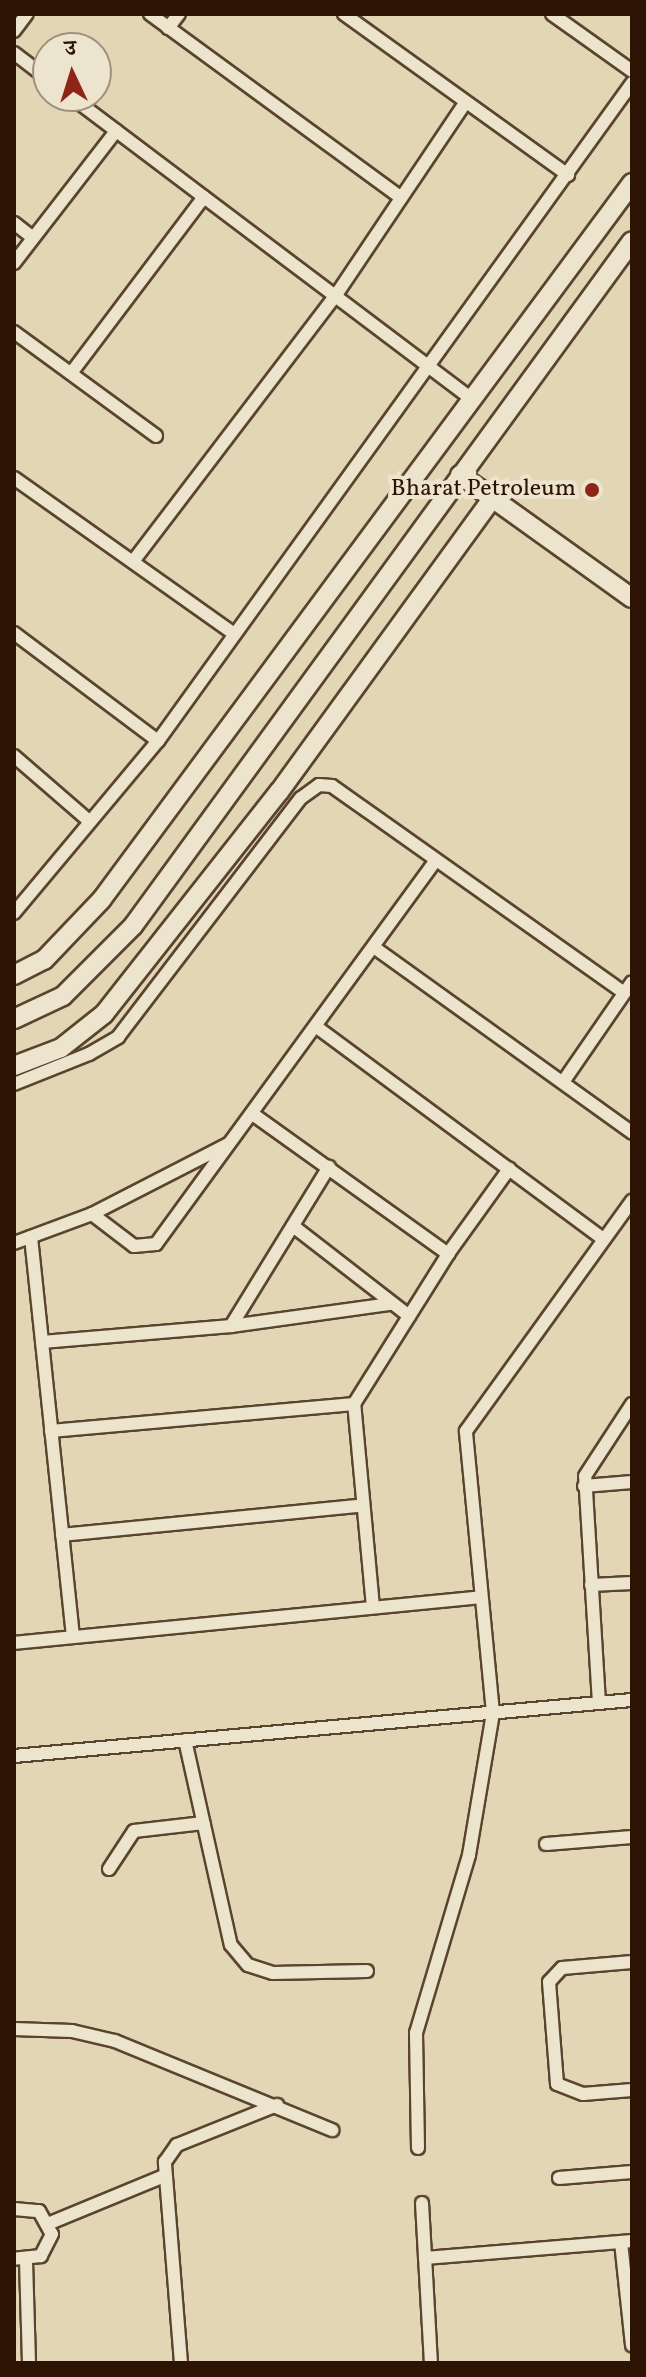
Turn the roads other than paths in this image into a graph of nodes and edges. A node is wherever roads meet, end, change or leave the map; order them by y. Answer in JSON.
{"nodes":[{"id":1,"x":27,"y":14,"type":"edge"},
{"id":2,"x":150,"y":14,"type":"edge"},
{"id":3,"x":179,"y":14,"type":"edge"},
{"id":4,"x":344,"y":14,"type":"edge"},
{"id":5,"x":552,"y":14,"type":"edge"},
{"id":6,"x":168,"y":28,"type":"junction"},
{"id":7,"x":14,"y":31,"type":"edge"},
{"id":8,"x":14,"y":53,"type":"edge"},
{"id":9,"x":32,"y":67,"type":"edge"},
{"id":10,"x":632,"y":71,"type":"edge"},
{"id":11,"x":632,"y":83,"type":"edge"},
{"id":12,"x":465,"y":103,"type":"junction"},
{"id":13,"x":91,"y":112,"type":"edge"},
{"id":14,"x":116,"y":131,"type":"junction"},
{"id":15,"x":568,"y":175,"type":"junction"},
{"id":16,"x":632,"y":183,"type":"edge"},
{"id":17,"x":204,"y":197,"type":"junction"},
{"id":18,"x":401,"y":198,"type":"junction"},
{"id":19,"x":14,"y":223,"type":"edge"},
{"id":20,"x":33,"y":238,"type":"junction"},
{"id":21,"x":632,"y":241,"type":"edge"},
{"id":22,"x":14,"y":263,"type":"edge"},
{"id":23,"x":562,"y":280,"type":"junction"},
{"id":24,"x":336,"y":295,"type":"junction"},
{"id":25,"x":586,"y":298,"type":"junction"},
{"id":26,"x":537,"y":313,"type":"junction"},
{"id":27,"x":14,"y":332,"type":"edge"},
{"id":28,"x":562,"y":332,"type":"junction"},
{"id":29,"x":429,"y":363,"type":"junction"},
{"id":30,"x":72,"y":372,"type":"junction"},
{"id":31,"x":473,"y":400,"type":"junction"},
{"id":32,"x":156,"y":436,"type":"dead end"},
{"id":33,"x":460,"y":475,"type":"junction"},
{"id":34,"x":14,"y":478,"type":"edge"},
{"id":35,"x":493,"y":497,"type":"junction"},
{"id":36,"x":134,"y":560,"type":"junction"},
{"id":37,"x":632,"y":598,"type":"edge"},
{"id":38,"x":14,"y":633,"type":"edge"},
{"id":39,"x":233,"y":633,"type":"junction"},
{"id":40,"x":267,"y":679,"type":"junction"},
{"id":41,"x":296,"y":701,"type":"junction"},
{"id":42,"x":158,"y":741,"type":"junction"},
{"id":43,"x":14,"y":756,"type":"edge"},
{"id":44,"x":89,"y":821,"type":"junction"},
{"id":45,"x":435,"y":861,"type":"junction"},
{"id":46,"x":14,"y":913,"type":"edge"},
{"id":47,"x":375,"y":948,"type":"junction"},
{"id":48,"x":14,"y":975,"type":"edge"},
{"id":49,"x":632,"y":982,"type":"edge"},
{"id":50,"x":624,"y":993,"type":"junction"},
{"id":51,"x":14,"y":1019,"type":"edge"},
{"id":52,"x":318,"y":1028,"type":"junction"},
{"id":53,"x":14,"y":1066,"type":"edge"},
{"id":54,"x":563,"y":1082,"type":"junction"},
{"id":55,"x":14,"y":1084,"type":"edge"},
{"id":56,"x":254,"y":1115,"type":"junction"},
{"id":57,"x":632,"y":1133,"type":"edge"},
{"id":58,"x":233,"y":1141,"type":"junction"},
{"id":59,"x":329,"y":1167,"type":"junction"},
{"id":60,"x":509,"y":1169,"type":"junction"},
{"id":61,"x":632,"y":1201,"type":"edge"},
{"id":62,"x":92,"y":1214,"type":"junction"},
{"id":63,"x":293,"y":1226,"type":"junction"},
{"id":64,"x":31,"y":1237,"type":"junction"},
{"id":65,"x":603,"y":1239,"type":"junction"},
{"id":66,"x":14,"y":1243,"type":"edge"},
{"id":67,"x":448,"y":1254,"type":"junction"},
{"id":68,"x":390,"y":1304,"type":"junction"},
{"id":69,"x":409,"y":1316,"type":"junction"},
{"id":70,"x":231,"y":1326,"type":"junction"},
{"id":71,"x":42,"y":1342,"type":"junction"},
{"id":72,"x":354,"y":1404,"type":"junction"},
{"id":73,"x":632,"y":1404,"type":"edge"},
{"id":74,"x":51,"y":1431,"type":"junction"},
{"id":75,"x":632,"y":1482,"type":"edge"},
{"id":76,"x":584,"y":1486,"type":"junction"},
{"id":77,"x":359,"y":1506,"type":"junction"},
{"id":78,"x":62,"y":1535,"type":"junction"},
{"id":79,"x":632,"y":1583,"type":"edge"},
{"id":80,"x":591,"y":1585,"type":"junction"},
{"id":81,"x":481,"y":1597,"type":"junction"},
{"id":82,"x":373,"y":1607,"type":"junction"},
{"id":83,"x":73,"y":1637,"type":"junction"},
{"id":84,"x":14,"y":1643,"type":"edge"},
{"id":85,"x":632,"y":1700,"type":"edge"},
{"id":86,"x":599,"y":1703,"type":"junction"},
{"id":87,"x":493,"y":1713,"type":"junction"},
{"id":88,"x":185,"y":1740,"type":"junction"},
{"id":89,"x":14,"y":1756,"type":"edge"},
{"id":90,"x":204,"y":1823,"type":"junction"},
{"id":91,"x":632,"y":1837,"type":"edge"},
{"id":92,"x":546,"y":1844,"type":"dead end"},
{"id":93,"x":109,"y":1869,"type":"dead end"},
{"id":94,"x":632,"y":1962,"type":"edge"},
{"id":95,"x":367,"y":1971,"type":"dead end"},
{"id":96,"x":14,"y":2029,"type":"edge"},
{"id":97,"x":632,"y":2090,"type":"edge"},
{"id":98,"x":277,"y":2105,"type":"junction"},
{"id":99,"x":332,"y":2130,"type":"dead end"},
{"id":100,"x":418,"y":2148,"type":"dead end"},
{"id":101,"x":632,"y":2172,"type":"edge"},
{"id":102,"x":164,"y":2176,"type":"junction"},
{"id":103,"x":559,"y":2178,"type":"dead end"},
{"id":104,"x":422,"y":2203,"type":"dead end"},
{"id":105,"x":14,"y":2209,"type":"edge"},
{"id":106,"x":50,"y":2223,"type":"junction"},
{"id":107,"x":627,"y":2241,"type":"edge"},
{"id":108,"x":425,"y":2258,"type":"junction"},
{"id":109,"x":20,"y":2260,"type":"edge"},
{"id":110,"x":632,"y":2345,"type":"edge"},
{"id":111,"x":29,"y":2363,"type":"edge"},
{"id":112,"x":181,"y":2363,"type":"edge"},
{"id":113,"x":431,"y":2363,"type":"edge"}],
"edges":[{"from":1,"to":7,"type":"street"},
{"from":2,"to":6,"type":"street"},
{"from":3,"to":6,"type":"street"},
{"from":4,"to":12,"type":"street"},
{"from":5,"to":10,"type":"street"},
{"from":6,"to":18,"type":"street"},
{"from":8,"to":9,"type":"street"},
{"from":11,"to":15,"type":"street"},
{"from":12,"to":15,"type":"street"},
{"from":12,"to":18,"type":"street"},
{"from":13,"to":14,"type":"street"},
{"from":14,"to":17,"type":"street"},
{"from":14,"to":20,"type":"street"},
{"from":15,"to":29,"type":"street"},
{"from":16,"to":23,"type":"main road"},
{"from":17,"to":24,"type":"street"},
{"from":17,"to":30,"type":"street"},
{"from":18,"to":24,"type":"street"},
{"from":19,"to":20,"type":"street"},
{"from":20,"to":22,"type":"street"},
{"from":21,"to":25,"type":"main road"},
{"from":23,"to":25,"type":"main road"},
{"from":23,"to":26,"type":"main road"},
{"from":24,"to":29,"type":"street"},
{"from":24,"to":36,"type":"street"},
{"from":25,"to":28,"type":"main road"},
{"from":26,"to":28,"type":"main road"},
{"from":26,"to":31,"type":"main road"},
{"from":27,"to":30,"type":"street"},
{"from":28,"to":33,"type":"main road"},
{"from":29,"to":31,"type":"street"},
{"from":29,"to":39,"type":"street"},
{"from":30,"to":32,"type":"street"},
{"from":31,"to":40,"type":"main road"},
{"from":33,"to":35,"type":"main road"},
{"from":33,"to":41,"type":"main road"},
{"from":34,"to":36,"type":"street"},
{"from":35,"to":37,"type":"main road"},
{"from":35,"to":53,"type":"main road"},
{"from":36,"to":39,"type":"street"},
{"from":38,"to":42,"type":"street"},
{"from":39,"to":42,"type":"street"},
{"from":40,"to":41,"type":"main road"},
{"from":40,"to":48,"type":"main road"},
{"from":41,"to":51,"type":"main road"},
{"from":42,"to":44,"type":"street"},
{"from":43,"to":44,"type":"street"},
{"from":44,"to":46,"type":"street"},
{"from":45,"to":47,"type":"street"},
{"from":45,"to":50,"type":"street"},
{"from":45,"to":55,"type":"street"},
{"from":47,"to":52,"type":"street"},
{"from":47,"to":54,"type":"street"},
{"from":49,"to":50,"type":"street"},
{"from":50,"to":54,"type":"street"},
{"from":52,"to":56,"type":"street"},
{"from":52,"to":60,"type":"street"},
{"from":54,"to":57,"type":"street"},
{"from":56,"to":58,"type":"street"},
{"from":56,"to":59,"type":"street"},
{"from":58,"to":62,"type":"street"},
{"from":58,"to":62,"type":"street"},
{"from":59,"to":63,"type":"street"},
{"from":59,"to":67,"type":"street"},
{"from":60,"to":65,"type":"street"},
{"from":60,"to":67,"type":"street"},
{"from":61,"to":65,"type":"street"},
{"from":62,"to":64,"type":"street"},
{"from":63,"to":68,"type":"street"},
{"from":63,"to":70,"type":"street"},
{"from":64,"to":66,"type":"street"},
{"from":64,"to":71,"type":"street"},
{"from":65,"to":81,"type":"street"},
{"from":67,"to":69,"type":"street"},
{"from":68,"to":69,"type":"street"},
{"from":68,"to":70,"type":"street"},
{"from":69,"to":72,"type":"street"},
{"from":70,"to":71,"type":"street"},
{"from":71,"to":74,"type":"street"},
{"from":72,"to":74,"type":"street"},
{"from":72,"to":77,"type":"street"},
{"from":73,"to":76,"type":"street"},
{"from":74,"to":78,"type":"street"},
{"from":75,"to":76,"type":"street"},
{"from":76,"to":80,"type":"street"},
{"from":77,"to":78,"type":"street"},
{"from":77,"to":82,"type":"street"},
{"from":78,"to":83,"type":"street"},
{"from":79,"to":80,"type":"street"},
{"from":80,"to":86,"type":"street"},
{"from":81,"to":82,"type":"street"},
{"from":81,"to":87,"type":"street"},
{"from":82,"to":83,"type":"street"},
{"from":83,"to":84,"type":"street"},
{"from":85,"to":86,"type":"street"},
{"from":86,"to":87,"type":"street"},
{"from":87,"to":88,"type":"street"},
{"from":87,"to":100,"type":"street"},
{"from":88,"to":89,"type":"street"},
{"from":88,"to":90,"type":"street"},
{"from":90,"to":93,"type":"street"},
{"from":90,"to":95,"type":"street"},
{"from":91,"to":92,"type":"street"},
{"from":94,"to":97,"type":"street"},
{"from":96,"to":98,"type":"street"},
{"from":98,"to":99,"type":"street"},
{"from":98,"to":102,"type":"street"},
{"from":101,"to":103,"type":"street"},
{"from":102,"to":106,"type":"street"},
{"from":102,"to":112,"type":"street"},
{"from":104,"to":108,"type":"street"},
{"from":105,"to":106,"type":"street"},
{"from":106,"to":109,"type":"street"},
{"from":107,"to":108,"type":"street"},
{"from":107,"to":110,"type":"street"},
{"from":108,"to":113,"type":"street"},
{"from":109,"to":111,"type":"street"}]}
